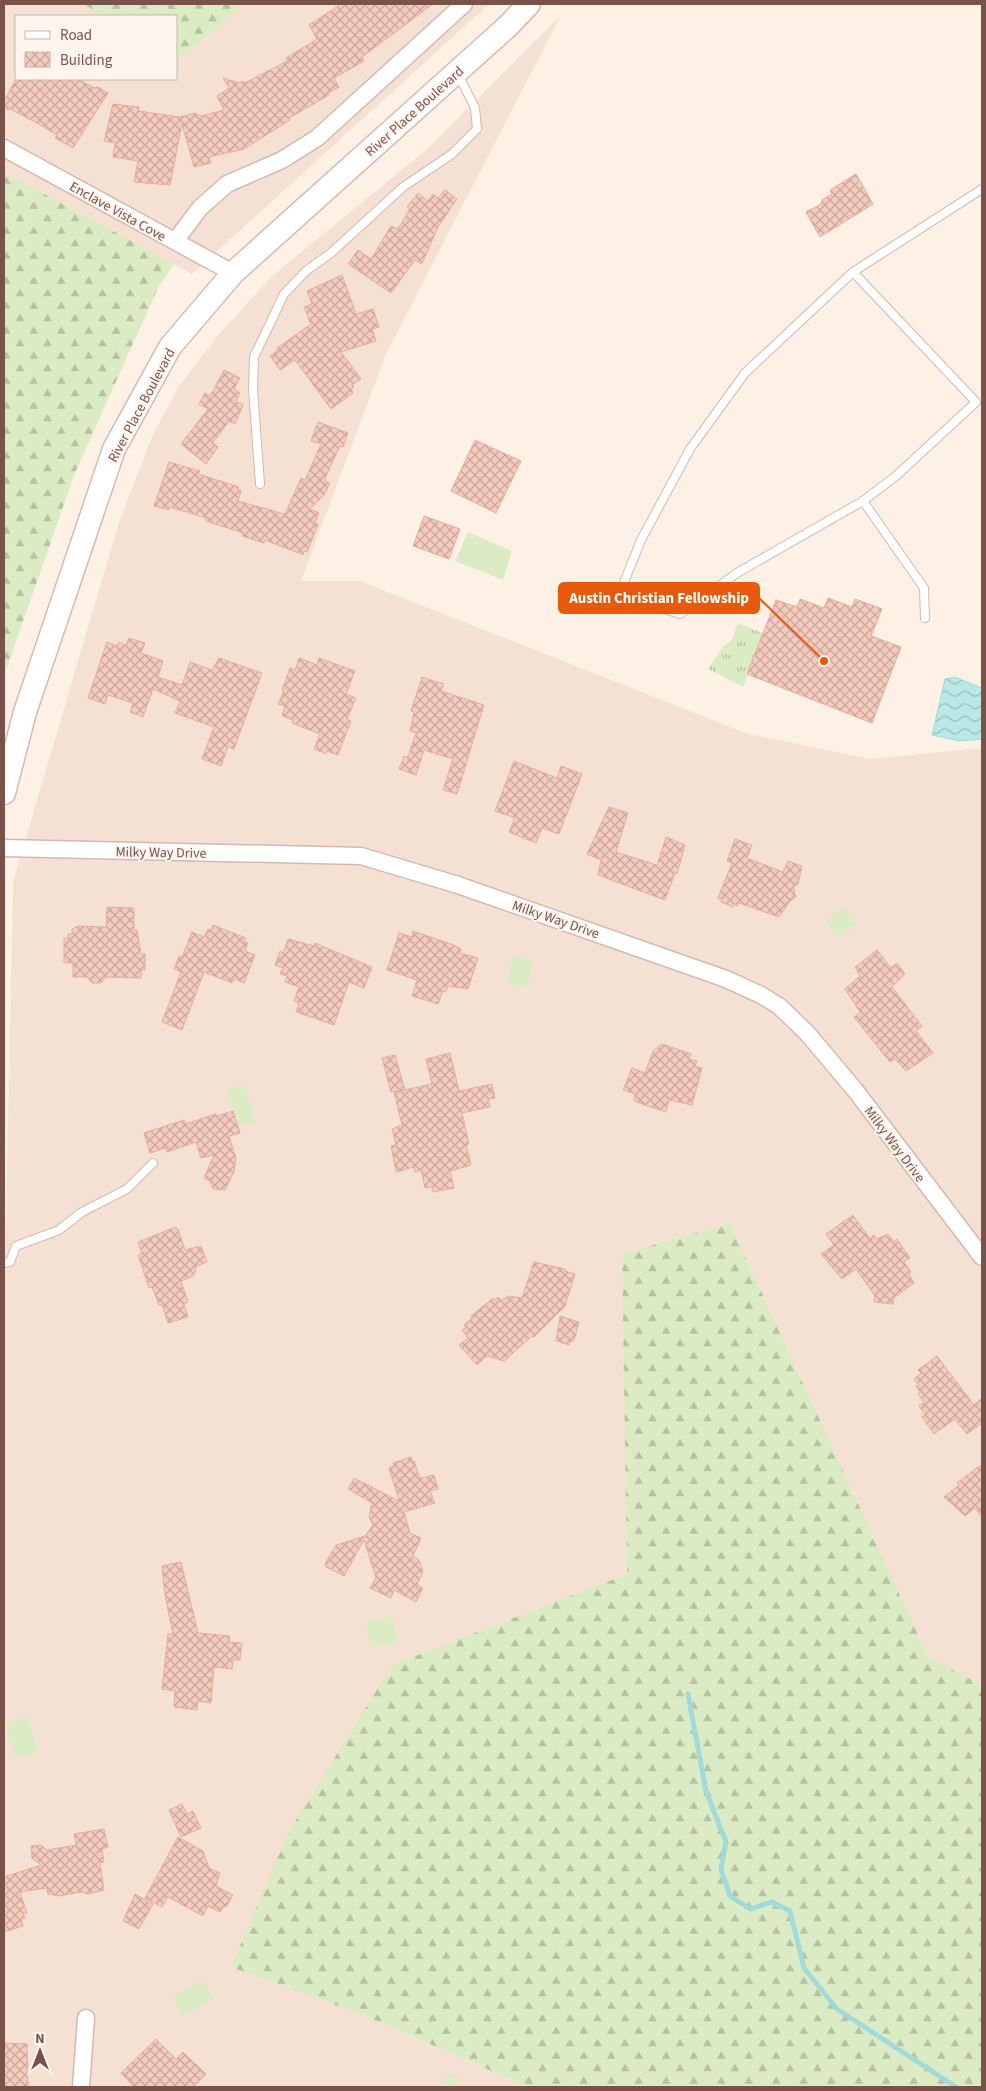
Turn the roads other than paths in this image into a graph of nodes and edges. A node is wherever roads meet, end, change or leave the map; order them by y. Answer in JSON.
{"nodes":[{"id":1,"x":464,"y":4,"type":"edge"},
{"id":2,"x":529,"y":4,"type":"edge"},
{"id":3,"x":457,"y":72,"type":"junction"},
{"id":4,"x":4,"y":148,"type":"edge"},
{"id":5,"x":982,"y":189,"type":"edge"},
{"id":6,"x":175,"y":241,"type":"junction"},
{"id":7,"x":853,"y":272,"type":"junction"},
{"id":8,"x":233,"y":273,"type":"junction"},
{"id":9,"x":260,"y":484,"type":"dead end"},
{"id":10,"x":863,"y":501,"type":"junction"},
{"id":11,"x":925,"y":618,"type":"dead end"},
{"id":12,"x":4,"y":793,"type":"edge"},
{"id":13,"x":4,"y":848,"type":"edge"},
{"id":14,"x":153,"y":1163,"type":"dead end"},
{"id":15,"x":982,"y":1257,"type":"edge"},
{"id":16,"x":4,"y":1263,"type":"edge"},
{"id":17,"x":86,"y":2018,"type":"dead end"},
{"id":18,"x":81,"y":2087,"type":"edge"}],
"edges":[{"from":1,"to":6,"type":"street"},
{"from":2,"to":3,"type":"street","name":"River Place Boulevard"},
{"from":3,"to":8,"type":"street","name":"River Place Boulevard"},
{"from":3,"to":9,"type":"lane"},
{"from":4,"to":6,"type":"street","name":"Enclave Vista Cove"},
{"from":5,"to":7,"type":"lane"},
{"from":6,"to":8,"type":"street","name":"Enclave Vista Cove"},
{"from":7,"to":10,"type":"lane"},
{"from":7,"to":10,"type":"lane"},
{"from":8,"to":12,"type":"street","name":"River Place Boulevard"},
{"from":10,"to":11,"type":"lane"},
{"from":13,"to":15,"type":"street","name":"Milky Way Drive"},
{"from":14,"to":16,"type":"lane"},
{"from":17,"to":18,"type":"street"}]}
